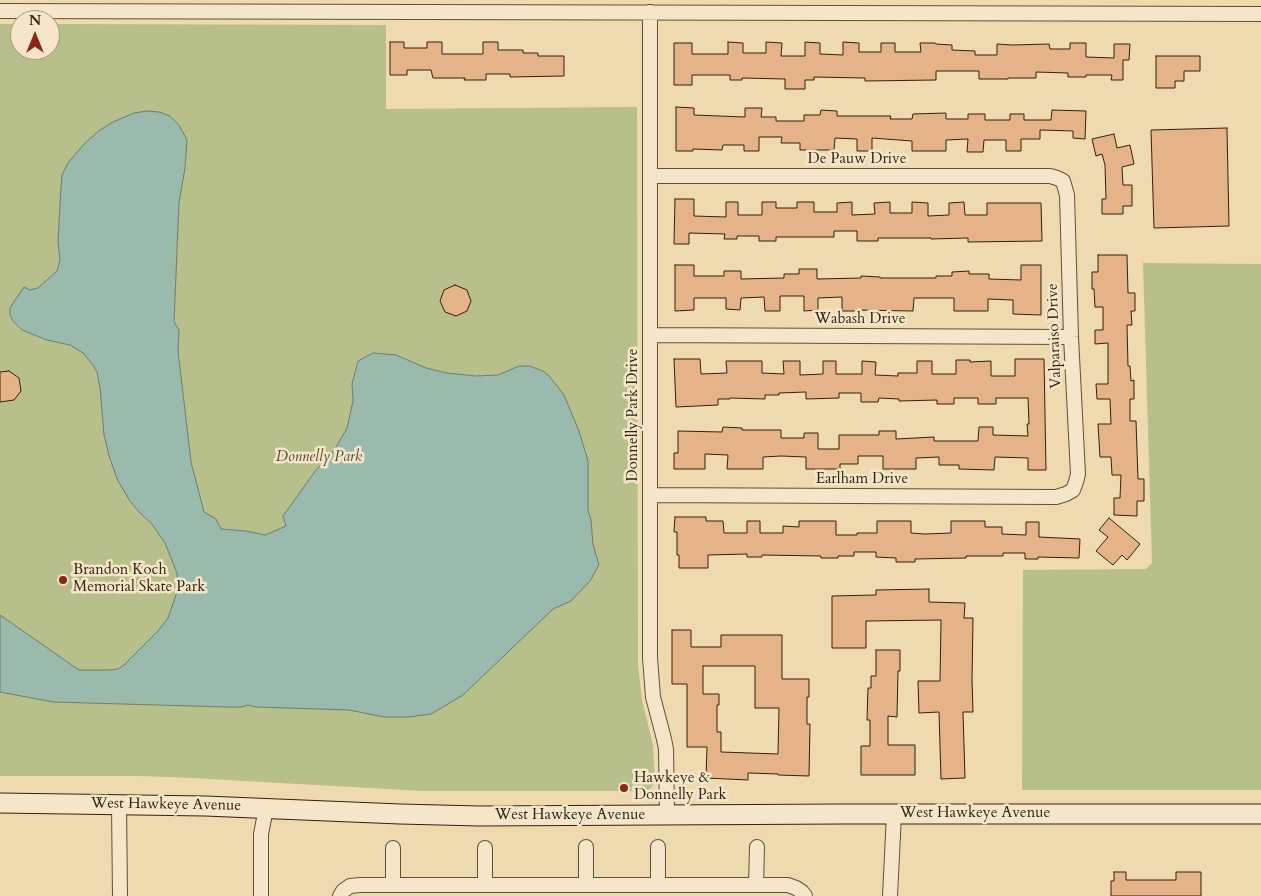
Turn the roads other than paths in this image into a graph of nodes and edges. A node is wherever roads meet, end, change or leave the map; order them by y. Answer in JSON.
{"nodes":[{"id":1,"x":70,"y":6,"type":"edge"},
{"id":2,"x":222,"y":6,"type":"edge"},
{"id":3,"x":373,"y":6,"type":"edge"},
{"id":4,"x":521,"y":6,"type":"edge"},
{"id":5,"x":728,"y":6,"type":"edge"},
{"id":6,"x":0,"y":11,"type":"edge"},
{"id":7,"x":650,"y":12,"type":"junction"},
{"id":8,"x":1261,"y":14,"type":"edge"},
{"id":9,"x":650,"y":176,"type":"junction"},
{"id":10,"x":1063,"y":181,"type":"joint"},
{"id":11,"x":650,"y":335,"type":"junction"},
{"id":12,"x":1071,"y":337,"type":"junction"},
{"id":13,"x":1073,"y":490,"type":"joint"},
{"id":14,"x":650,"y":495,"type":"junction"},
{"id":15,"x":0,"y":802,"type":"edge"},
{"id":16,"x":119,"y":804,"type":"junction"},
{"id":17,"x":266,"y":808,"type":"junction"},
{"id":18,"x":894,"y":814,"type":"junction"},
{"id":19,"x":1261,"y":814,"type":"edge"},
{"id":20,"x":667,"y":815,"type":"junction"},
{"id":21,"x":586,"y":847,"type":"dead end"},
{"id":22,"x":658,"y":847,"type":"dead end"},
{"id":23,"x":757,"y":847,"type":"dead end"},
{"id":24,"x":393,"y":848,"type":"dead end"},
{"id":25,"x":485,"y":848,"type":"dead end"},
{"id":26,"x":393,"y":885,"type":"junction"},
{"id":27,"x":485,"y":885,"type":"junction"},
{"id":28,"x":586,"y":885,"type":"junction"},
{"id":29,"x":658,"y":885,"type":"junction"},
{"id":30,"x":756,"y":885,"type":"junction"},
{"id":31,"x":548,"y":891,"type":"edge"},
{"id":32,"x":120,"y":896,"type":"edge"},
{"id":33,"x":261,"y":896,"type":"edge"},
{"id":34,"x":340,"y":896,"type":"edge"},
{"id":35,"x":805,"y":896,"type":"edge"},
{"id":36,"x":890,"y":896,"type":"edge"}],
"edges":[{"from":1,"to":2,"type":"street"},
{"from":1,"to":6,"type":"street"},
{"from":2,"to":3,"type":"street"},
{"from":3,"to":4,"type":"street"},
{"from":4,"to":7,"type":"street"},
{"from":5,"to":7,"type":"street"},
{"from":5,"to":8,"type":"street"},
{"from":7,"to":9,"type":"street","name":"Donnelly Park Drive"},
{"from":9,"to":10,"type":"street","name":"De Pauw Drive"},
{"from":9,"to":11,"type":"street","name":"Donnelly Park Drive"},
{"from":10,"to":12,"type":"street","name":"Valparaiso Drive"},
{"from":11,"to":12,"type":"street","name":"Wabash Drive"},
{"from":11,"to":14,"type":"street","name":"Donnelly Park Drive"},
{"from":12,"to":13,"type":"street","name":"Valparaiso Drive"},
{"from":13,"to":14,"type":"street","name":"Earlham Drive"},
{"from":14,"to":20,"type":"street","name":"Donnelly Park Drive"},
{"from":15,"to":16,"type":"street","name":"West Hawkeye Avenue"},
{"from":16,"to":17,"type":"street","name":"West Hawkeye Avenue"},
{"from":16,"to":32,"type":"street"},
{"from":17,"to":20,"type":"street","name":"West Hawkeye Avenue"},
{"from":17,"to":33,"type":"street"},
{"from":18,"to":19,"type":"street","name":"West Hawkeye Avenue"},
{"from":18,"to":20,"type":"street","name":"West Hawkeye Avenue"},
{"from":18,"to":36,"type":"street"},
{"from":21,"to":28,"type":"street"},
{"from":22,"to":29,"type":"street"},
{"from":23,"to":30,"type":"street"},
{"from":24,"to":26,"type":"street"},
{"from":25,"to":27,"type":"street"},
{"from":26,"to":27,"type":"street"},
{"from":26,"to":34,"type":"street"},
{"from":27,"to":31,"type":"street"},
{"from":28,"to":29,"type":"street"},
{"from":28,"to":31,"type":"street"},
{"from":29,"to":30,"type":"street"},
{"from":30,"to":35,"type":"street"}]}
